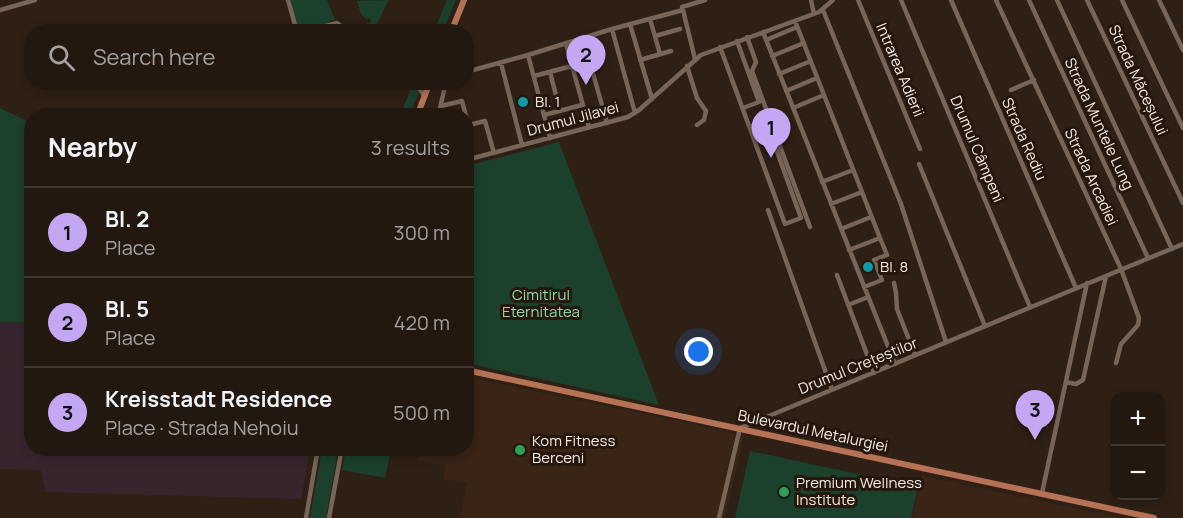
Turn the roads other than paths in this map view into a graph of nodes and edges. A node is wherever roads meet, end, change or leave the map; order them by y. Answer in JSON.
{"nodes":[{"id":1,"x":35,"y":0,"type":"edge"},
{"id":2,"x":288,"y":0,"type":"edge"},
{"id":3,"x":464,"y":0,"type":"edge"},
{"id":4,"x":705,"y":0,"type":"edge"},
{"id":5,"x":811,"y":0,"type":"edge"},
{"id":6,"x":833,"y":0,"type":"edge"},
{"id":7,"x":858,"y":0,"type":"edge"},
{"id":8,"x":901,"y":0,"type":"edge"},
{"id":9,"x":951,"y":0,"type":"edge"},
{"id":10,"x":996,"y":0,"type":"edge"},
{"id":11,"x":1029,"y":0,"type":"edge"},
{"id":12,"x":1057,"y":0,"type":"edge"},
{"id":13,"x":1087,"y":0,"type":"edge"},
{"id":14,"x":1122,"y":0,"type":"edge"},
{"id":15,"x":1159,"y":0,"type":"edge"},
{"id":16,"x":691,"y":2,"type":"edge"},
{"id":17,"x":0,"y":10,"type":"edge"},
{"id":18,"x":683,"y":10,"type":"junction"},
{"id":19,"x":823,"y":10,"type":"junction"},
{"id":20,"x":814,"y":14,"type":"junction"},
{"id":21,"x":650,"y":19,"type":"junction"},
{"id":22,"x":795,"y":21,"type":"junction"},
{"id":23,"x":295,"y":24,"type":"edge"},
{"id":24,"x":454,"y":24,"type":"edge"},
{"id":25,"x":630,"y":24,"type":"junction"},
{"id":26,"x":797,"y":27,"type":"junction"},
{"id":27,"x":612,"y":29,"type":"junction"},
{"id":28,"x":680,"y":29,"type":"dead end"},
{"id":29,"x":763,"y":32,"type":"junction"},
{"id":30,"x":655,"y":36,"type":"junction"},
{"id":31,"x":747,"y":37,"type":"junction"},
{"id":32,"x":583,"y":38,"type":"junction"},
{"id":33,"x":766,"y":39,"type":"junction"},
{"id":34,"x":737,"y":41,"type":"junction"},
{"id":35,"x":804,"y":43,"type":"junction"},
{"id":36,"x":566,"y":44,"type":"junction"},
{"id":37,"x":720,"y":47,"type":"junction"},
{"id":38,"x":1183,"y":50,"type":"edge"},
{"id":39,"x":671,"y":51,"type":"dead end"},
{"id":40,"x":660,"y":54,"type":"junction"},
{"id":41,"x":528,"y":55,"type":"junction"},
{"id":42,"x":772,"y":56,"type":"junction"},
{"id":43,"x":695,"y":59,"type":"junction"},
{"id":44,"x":640,"y":60,"type":"junction"},
{"id":45,"x":810,"y":61,"type":"junction"},
{"id":46,"x":501,"y":63,"type":"junction"},
{"id":47,"x":572,"y":66,"type":"junction"},
{"id":48,"x":687,"y":66,"type":"junction"},
{"id":49,"x":474,"y":70,"type":"edge"},
{"id":50,"x":550,"y":72,"type":"junction"},
{"id":51,"x":779,"y":74,"type":"junction"},
{"id":52,"x":534,"y":76,"type":"junction"},
{"id":53,"x":817,"y":78,"type":"junction"},
{"id":54,"x":1034,"y":80,"type":"junction"},
{"id":55,"x":420,"y":90,"type":"edge"},
{"id":56,"x":427,"y":90,"type":"edge"},
{"id":57,"x":444,"y":90,"type":"edge"},
{"id":58,"x":1011,"y":90,"type":"dead end"},
{"id":59,"x":786,"y":91,"type":"junction"},
{"id":60,"x":824,"y":95,"type":"junction"},
{"id":61,"x":425,"y":97,"type":"junction"},
{"id":62,"x":651,"y":99,"type":"junction"},
{"id":63,"x":582,"y":105,"type":"junction"},
{"id":64,"x":441,"y":106,"type":"joint"},
{"id":65,"x":420,"y":108,"type":"edge"},
{"id":66,"x":464,"y":108,"type":"edge"},
{"id":67,"x":743,"y":108,"type":"junction"},
{"id":68,"x":793,"y":108,"type":"junction"},
{"id":69,"x":560,"y":111,"type":"junction"},
{"id":70,"x":635,"y":113,"type":"junction"},
{"id":71,"x":544,"y":115,"type":"junction"},
{"id":72,"x":607,"y":123,"type":"junction"},
{"id":73,"x":474,"y":124,"type":"edge"},
{"id":74,"x":697,"y":125,"type":"dead end"},
{"id":75,"x":589,"y":127,"type":"junction"},
{"id":76,"x":1183,"y":128,"type":"edge"},
{"id":77,"x":751,"y":129,"type":"junction"},
{"id":78,"x":550,"y":138,"type":"junction"},
{"id":79,"x":522,"y":145,"type":"junction"},
{"id":80,"x":920,"y":149,"type":"dead end"},
{"id":81,"x":494,"y":153,"type":"junction"},
{"id":82,"x":474,"y":158,"type":"edge"},
{"id":83,"x":920,"y":164,"type":"dead end"},
{"id":84,"x":853,"y":170,"type":"junction"},
{"id":85,"x":822,"y":182,"type":"junction"},
{"id":86,"x":861,"y":192,"type":"junction"},
{"id":87,"x":1183,"y":203,"type":"edge"},
{"id":88,"x":831,"y":204,"type":"junction"},
{"id":89,"x":768,"y":210,"type":"dead end"},
{"id":90,"x":871,"y":217,"type":"junction"},
{"id":91,"x":810,"y":227,"type":"dead end"},
{"id":92,"x":841,"y":229,"type":"junction"},
{"id":93,"x":880,"y":238,"type":"junction"},
{"id":94,"x":1183,"y":244,"type":"edge"},
{"id":95,"x":1172,"y":249,"type":"junction"},
{"id":96,"x":849,"y":250,"type":"junction"},
{"id":97,"x":1148,"y":258,"type":"junction"},
{"id":98,"x":1121,"y":269,"type":"junction"},
{"id":99,"x":837,"y":275,"type":"dead end"},
{"id":100,"x":1106,"y":276,"type":"junction"},
{"id":101,"x":1088,"y":283,"type":"junction"},
{"id":102,"x":894,"y":284,"type":"dead end"},
{"id":103,"x":864,"y":287,"type":"junction"},
{"id":104,"x":1076,"y":288,"type":"junction"},
{"id":105,"x":868,"y":297,"type":"junction"},
{"id":106,"x":848,"y":305,"type":"junction"},
{"id":107,"x":1030,"y":307,"type":"junction"},
{"id":108,"x":985,"y":326,"type":"junction"},
{"id":109,"x":946,"y":342,"type":"junction"},
{"id":110,"x":915,"y":355,"type":"junction"},
{"id":111,"x":1116,"y":363,"type":"dead end"},
{"id":112,"x":895,"y":364,"type":"junction"},
{"id":113,"x":474,"y":372,"type":"edge"},
{"id":114,"x":874,"y":373,"type":"junction"},
{"id":115,"x":1066,"y":382,"type":"junction"},
{"id":116,"x":832,"y":390,"type":"junction"},
{"id":117,"x":740,"y":428,"type":"junction"},
{"id":118,"x":317,"y":456,"type":"edge"},
{"id":119,"x":341,"y":456,"type":"edge"},
{"id":120,"x":1041,"y":493,"type":"junction"},
{"id":121,"x":306,"y":518,"type":"edge"},
{"id":122,"x":329,"y":518,"type":"edge"},
{"id":123,"x":719,"y":518,"type":"edge"},
{"id":124,"x":1154,"y":518,"type":"edge"}],
"edges":[{"from":1,"to":17,"type":"street"},
{"from":2,"to":23,"type":"street"},
{"from":3,"to":24,"type":"main road"},
{"from":4,"to":16,"type":"street"},
{"from":5,"to":20,"type":"street"},
{"from":6,"to":19,"type":"street","name":"Drumul Jilavei"},
{"from":7,"to":80,"type":"street","name":"Intrarea Adierii"},
{"from":8,"to":107,"type":"street","name":"Drumul Câmpeni"},
{"from":9,"to":104,"type":"street","name":"Strada Rediu"},
{"from":10,"to":54,"type":"street","name":"Strada Arcadiei"},
{"from":11,"to":97,"type":"street","name":"Strada Muntele Lung"},
{"from":12,"to":95,"type":"street"},
{"from":13,"to":87,"type":"street","name":"Strada Măceșului"},
{"from":14,"to":76,"type":"street"},
{"from":15,"to":38,"type":"street"},
{"from":16,"to":18,"type":"street"},
{"from":18,"to":21,"type":"street"},
{"from":18,"to":43,"type":"street"},
{"from":19,"to":20,"type":"street","name":"Drumul Jilavei"},
{"from":19,"to":109,"type":"street"},
{"from":20,"to":22,"type":"street","name":"Drumul Jilavei"},
{"from":21,"to":25,"type":"street"},
{"from":21,"to":30,"type":"street"},
{"from":22,"to":26,"type":"street"},
{"from":22,"to":29,"type":"street","name":"Drumul Jilavei"},
{"from":25,"to":27,"type":"street"},
{"from":25,"to":44,"type":"street"},
{"from":26,"to":33,"type":"street"},
{"from":26,"to":35,"type":"street"},
{"from":27,"to":32,"type":"street"},
{"from":27,"to":70,"type":"street"},
{"from":28,"to":30,"type":"street"},
{"from":29,"to":31,"type":"street","name":"Drumul Jilavei"},
{"from":29,"to":33,"type":"street"},
{"from":30,"to":40,"type":"street"},
{"from":31,"to":34,"type":"street","name":"Drumul Jilavei"},
{"from":31,"to":91,"type":"street"},
{"from":32,"to":36,"type":"street"},
{"from":32,"to":72,"type":"street"},
{"from":33,"to":42,"type":"street"},
{"from":34,"to":37,"type":"street","name":"Drumul Jilavei"},
{"from":34,"to":67,"type":"street"},
{"from":35,"to":42,"type":"street"},
{"from":35,"to":45,"type":"street"},
{"from":36,"to":41,"type":"street"},
{"from":36,"to":47,"type":"street"},
{"from":37,"to":43,"type":"street","name":"Drumul Jilavei"},
{"from":37,"to":67,"type":"street"},
{"from":39,"to":40,"type":"street"},
{"from":40,"to":44,"type":"street"},
{"from":41,"to":46,"type":"street"},
{"from":41,"to":52,"type":"street"},
{"from":42,"to":51,"type":"street"},
{"from":43,"to":48,"type":"street","name":"Drumul Jilavei"},
{"from":44,"to":62,"type":"street"},
{"from":45,"to":51,"type":"street"},
{"from":45,"to":53,"type":"street"},
{"from":46,"to":49,"type":"street"},
{"from":46,"to":79,"type":"street"},
{"from":47,"to":50,"type":"street"},
{"from":47,"to":63,"type":"street"},
{"from":48,"to":62,"type":"street","name":"Drumul Jilavei"},
{"from":48,"to":74,"type":"street"},
{"from":50,"to":52,"type":"street"},
{"from":50,"to":69,"type":"street"},
{"from":51,"to":59,"type":"street"},
{"from":52,"to":71,"type":"street"},
{"from":53,"to":59,"type":"street"},
{"from":53,"to":60,"type":"street"},
{"from":54,"to":58,"type":"street"},
{"from":54,"to":98,"type":"street","name":"Strada Arcadiei"},
{"from":55,"to":61,"type":"street"},
{"from":56,"to":61,"type":"main road"},
{"from":57,"to":64,"type":"street"},
{"from":59,"to":68,"type":"street"},
{"from":60,"to":68,"type":"street"},
{"from":60,"to":84,"type":"street"},
{"from":61,"to":65,"type":"main road"},
{"from":62,"to":70,"type":"street","name":"Drumul Jilavei"},
{"from":63,"to":69,"type":"street"},
{"from":63,"to":75,"type":"street"},
{"from":64,"to":66,"type":"street"},
{"from":67,"to":77,"type":"street"},
{"from":68,"to":85,"type":"street"},
{"from":69,"to":71,"type":"street"},
{"from":70,"to":72,"type":"street","name":"Drumul Jilavei"},
{"from":71,"to":78,"type":"street"},
{"from":72,"to":75,"type":"street","name":"Drumul Jilavei"},
{"from":73,"to":81,"type":"street"},
{"from":75,"to":78,"type":"street","name":"Drumul Jilavei"},
{"from":77,"to":77,"type":"street"},
{"from":78,"to":79,"type":"street","name":"Drumul Jilavei"},
{"from":79,"to":81,"type":"street","name":"Drumul Jilavei"},
{"from":81,"to":82,"type":"street","name":"Drumul Jilavei"},
{"from":83,"to":108,"type":"street"},
{"from":84,"to":85,"type":"street"},
{"from":84,"to":86,"type":"street"},
{"from":85,"to":88,"type":"street"},
{"from":86,"to":88,"type":"street"},
{"from":86,"to":90,"type":"street"},
{"from":88,"to":92,"type":"street"},
{"from":89,"to":116,"type":"street"},
{"from":90,"to":92,"type":"street"},
{"from":90,"to":93,"type":"street"},
{"from":92,"to":96,"type":"street"},
{"from":93,"to":96,"type":"street"},
{"from":93,"to":103,"type":"street"},
{"from":94,"to":95,"type":"street","name":"Drumul Crețeștilor"},
{"from":95,"to":97,"type":"street","name":"Drumul Crețeștilor"},
{"from":96,"to":103,"type":"street"},
{"from":97,"to":98,"type":"street","name":"Drumul Crețeștilor"},
{"from":98,"to":100,"type":"street","name":"Drumul Crețeștilor"},
{"from":98,"to":111,"type":"street","name":"Strada Arcadiei"},
{"from":99,"to":106,"type":"street"},
{"from":100,"to":101,"type":"street","name":"Drumul Crețeștilor"},
{"from":100,"to":115,"type":"street"},
{"from":101,"to":104,"type":"street","name":"Drumul Crețeștilor"},
{"from":101,"to":115,"type":"street"},
{"from":102,"to":110,"type":"street"},
{"from":103,"to":105,"type":"street"},
{"from":104,"to":107,"type":"street","name":"Drumul Crețeștilor"},
{"from":105,"to":106,"type":"street"},
{"from":105,"to":112,"type":"street"},
{"from":106,"to":114,"type":"street"},
{"from":107,"to":108,"type":"street","name":"Drumul Crețeștilor"},
{"from":108,"to":109,"type":"street","name":"Drumul Crețeștilor"},
{"from":109,"to":110,"type":"street","name":"Drumul Crețeștilor"},
{"from":110,"to":112,"type":"street","name":"Drumul Crețeștilor"},
{"from":112,"to":114,"type":"street","name":"Drumul Crețeștilor"},
{"from":113,"to":117,"type":"main road","name":"Bulevardul Metalurgiei"},
{"from":114,"to":116,"type":"street","name":"Drumul Crețeștilor"},
{"from":115,"to":120,"type":"street"},
{"from":116,"to":117,"type":"street","name":"Drumul Crețeștilor"},
{"from":117,"to":120,"type":"main road","name":"Bulevardul Metalurgiei"},
{"from":117,"to":123,"type":"street"},
{"from":118,"to":121,"type":"street"},
{"from":119,"to":122,"type":"street"},
{"from":120,"to":124,"type":"main road","name":"Bulevardul Metalurgiei"}]}
